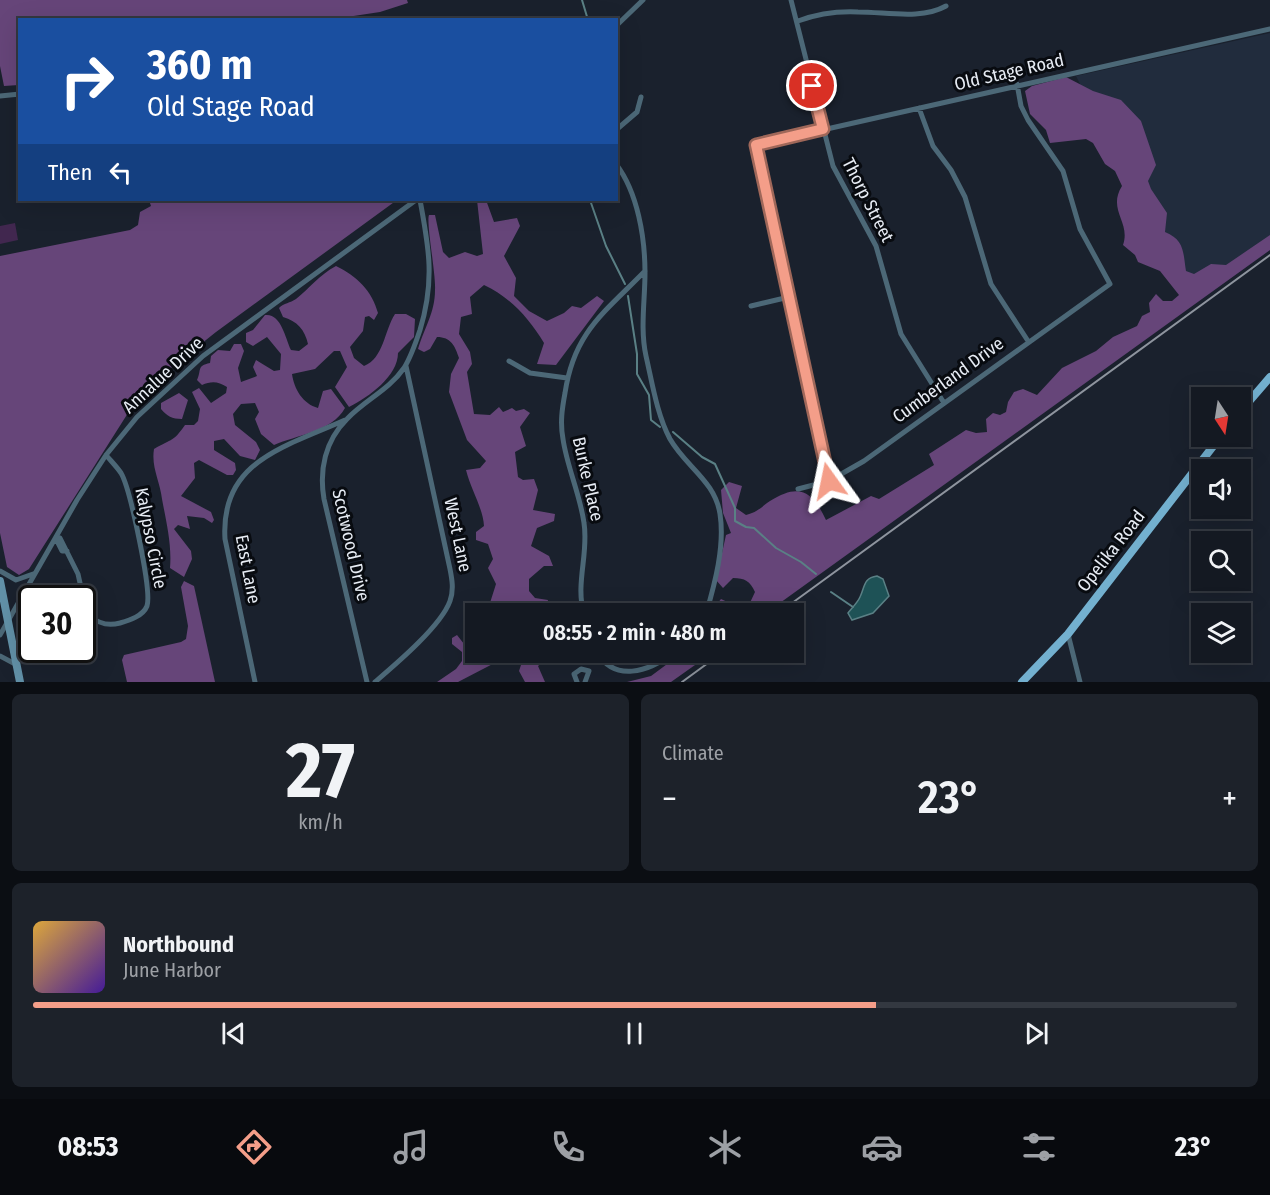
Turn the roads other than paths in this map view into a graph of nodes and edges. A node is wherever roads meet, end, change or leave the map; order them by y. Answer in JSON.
{"nodes":[{"id":1,"x":643,"y":0,"type":"edge"},
{"id":2,"x":791,"y":0,"type":"edge"},
{"id":3,"x":946,"y":6,"type":"dead end"},
{"id":4,"x":798,"y":21,"type":"junction"},
{"id":5,"x":618,"y":24,"type":"edge"},
{"id":6,"x":1270,"y":29,"type":"edge"},
{"id":7,"x":1017,"y":84,"type":"junction"},
{"id":8,"x":18,"y":94,"type":"edge"},
{"id":9,"x":0,"y":96,"type":"edge"},
{"id":10,"x":641,"y":97,"type":"dead end"},
{"id":11,"x":919,"y":108,"type":"junction"},
{"id":12,"x":618,"y":127,"type":"edge"},
{"id":13,"x":823,"y":129,"type":"junction"},
{"id":14,"x":618,"y":167,"type":"edge"},
{"id":15,"x":417,"y":201,"type":"edge"},
{"id":16,"x":418,"y":201,"type":"edge"},
{"id":17,"x":645,"y":271,"type":"junction"},
{"id":18,"x":789,"y":297,"type":"junction"},
{"id":19,"x":751,"y":306,"type":"dead end"},
{"id":20,"x":1028,"y":341,"type":"junction"},
{"id":21,"x":509,"y":361,"type":"dead end"},
{"id":22,"x":406,"y":366,"type":"junction"},
{"id":23,"x":1270,"y":377,"type":"edge"},
{"id":24,"x":567,"y":378,"type":"junction"},
{"id":25,"x":1251,"y":399,"type":"edge"},
{"id":26,"x":944,"y":403,"type":"junction"},
{"id":27,"x":346,"y":419,"type":"junction"},
{"id":28,"x":1212,"y":447,"type":"edge"},
{"id":29,"x":106,"y":455,"type":"junction"},
{"id":30,"x":829,"y":481,"type":"junction"},
{"id":31,"x":798,"y":489,"type":"dead end"},
{"id":32,"x":56,"y":537,"type":"junction"},
{"id":33,"x":0,"y":571,"type":"edge"},
{"id":34,"x":34,"y":573,"type":"junction"},
{"id":35,"x":0,"y":581,"type":"edge"},
{"id":36,"x":583,"y":603,"type":"edge"},
{"id":37,"x":708,"y":603,"type":"edge"},
{"id":38,"x":8,"y":619,"type":"junction"},
{"id":39,"x":1068,"y":634,"type":"junction"},
{"id":40,"x":0,"y":635,"type":"edge"},
{"id":41,"x":0,"y":656,"type":"edge"},
{"id":42,"x":657,"y":663,"type":"edge"},
{"id":43,"x":17,"y":665,"type":"junction"},
{"id":44,"x":602,"y":665,"type":"joint"},
{"id":45,"x":589,"y":671,"type":"junction"},
{"id":46,"x":20,"y":682,"type":"edge"},
{"id":47,"x":255,"y":682,"type":"edge"},
{"id":48,"x":367,"y":682,"type":"edge"},
{"id":49,"x":375,"y":682,"type":"edge"},
{"id":50,"x":577,"y":682,"type":"edge"},
{"id":51,"x":585,"y":682,"type":"edge"},
{"id":52,"x":1022,"y":682,"type":"edge"},
{"id":53,"x":1080,"y":682,"type":"edge"}],
"edges":[{"from":1,"to":5,"type":"street"},
{"from":2,"to":4,"type":"street","name":"Thorp Street"},
{"from":3,"to":4,"type":"street"},
{"from":4,"to":13,"type":"street","name":"Thorp Street"},
{"from":6,"to":7,"type":"street","name":"Old Stage Road"},
{"from":7,"to":11,"type":"street","name":"Old Stage Road"},
{"from":7,"to":20,"type":"street","name":"Cumberland Drive"},
{"from":8,"to":9,"type":"street"},
{"from":10,"to":12,"type":"street"},
{"from":11,"to":13,"type":"street","name":"Old Stage Road"},
{"from":11,"to":20,"type":"street"},
{"from":13,"to":18,"type":"street","name":"Old Stage Road"},
{"from":13,"to":26,"type":"street","name":"Thorp Street"},
{"from":14,"to":17,"type":"street"},
{"from":15,"to":29,"type":"street","name":"Annalue Drive"},
{"from":16,"to":22,"type":"street","name":"Scotwood Drive"},
{"from":17,"to":24,"type":"street","name":"Burke Place"},
{"from":17,"to":37,"type":"street"},
{"from":18,"to":19,"type":"street"},
{"from":18,"to":30,"type":"street"},
{"from":20,"to":26,"type":"street","name":"Cumberland Drive"},
{"from":21,"to":24,"type":"street"},
{"from":22,"to":27,"type":"street","name":"Scotwood Drive"},
{"from":22,"to":49,"type":"street","name":"West Lane"},
{"from":23,"to":25,"type":"main road"},
{"from":24,"to":36,"type":"street","name":"Burke Place"},
{"from":26,"to":30,"type":"street","name":"Cumberland Drive"},
{"from":27,"to":47,"type":"street","name":"East Lane"},
{"from":27,"to":48,"type":"street","name":"Scotwood Drive"},
{"from":28,"to":39,"type":"main road","name":"Opelika Road"},
{"from":29,"to":32,"type":"street","name":"Annalue Drive"},
{"from":29,"to":32,"type":"street","name":"Kalypso Circle"},
{"from":30,"to":31,"type":"street","name":"Cumberland Drive"},
{"from":32,"to":34,"type":"street","name":"Annalue Drive"},
{"from":33,"to":34,"type":"street"},
{"from":34,"to":38,"type":"street","name":"Annalue Drive"},
{"from":35,"to":38,"type":"main road"},
{"from":38,"to":40,"type":"street","name":"Annalue Drive"},
{"from":38,"to":43,"type":"main road"},
{"from":39,"to":52,"type":"main road","name":"Opelika Road"},
{"from":39,"to":53,"type":"street"},
{"from":41,"to":43,"type":"street"},
{"from":42,"to":44,"type":"street"},
{"from":43,"to":46,"type":"main road"},
{"from":44,"to":45,"type":"street"},
{"from":45,"to":50,"type":"street"},
{"from":45,"to":51,"type":"street"}]}
